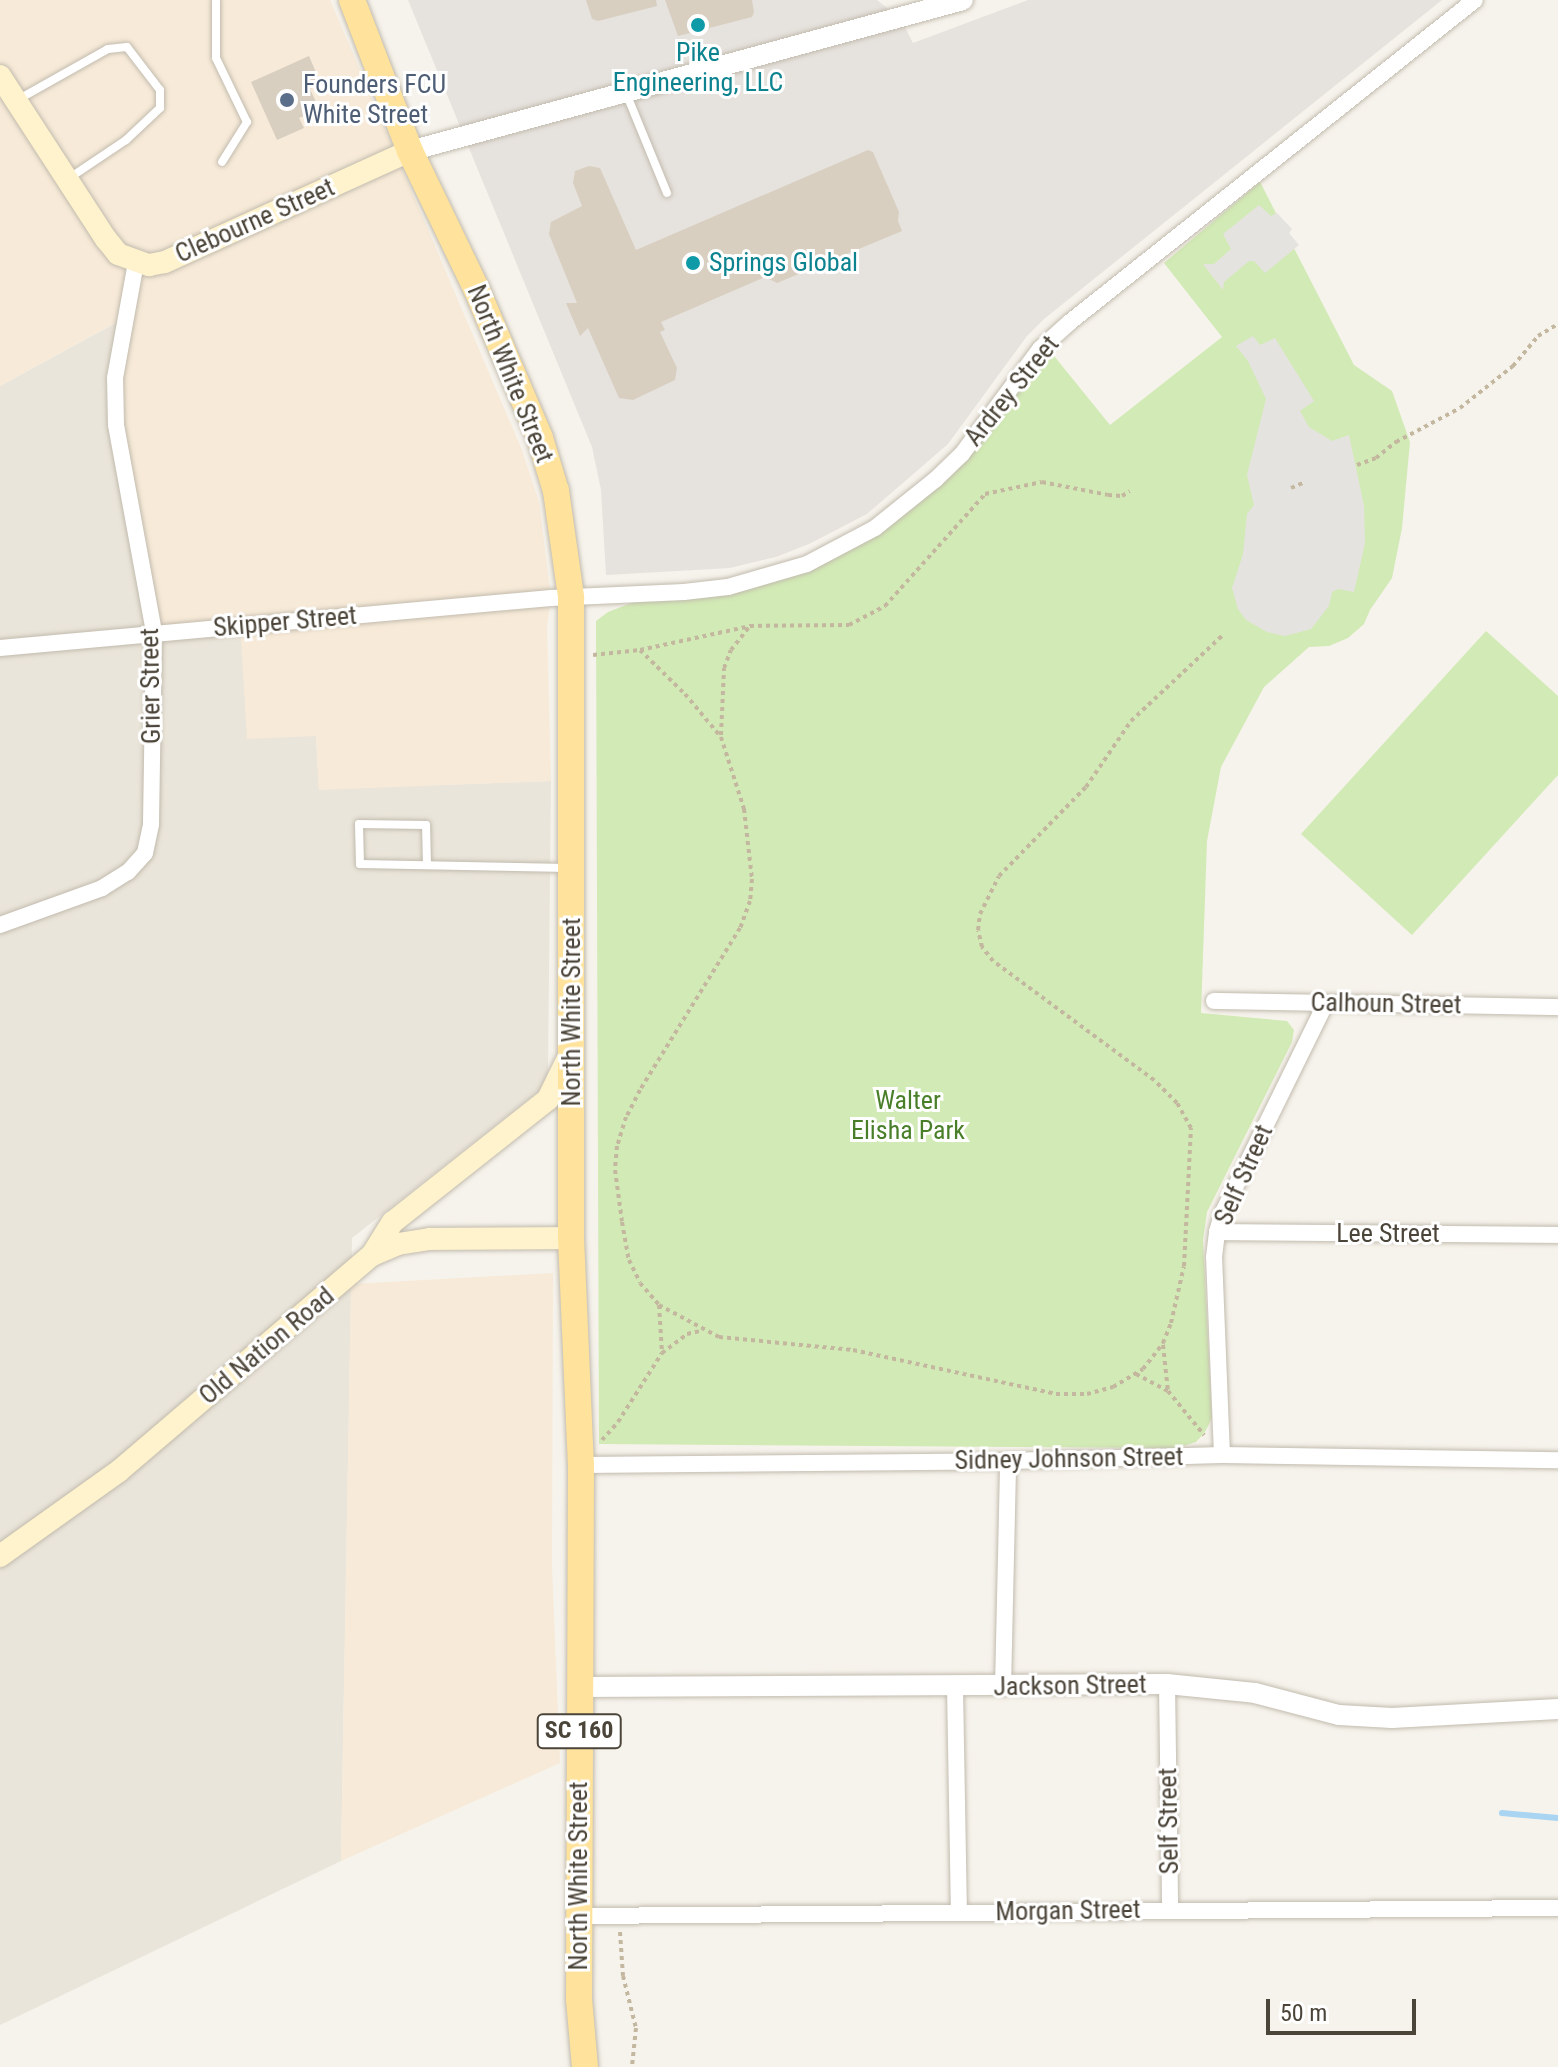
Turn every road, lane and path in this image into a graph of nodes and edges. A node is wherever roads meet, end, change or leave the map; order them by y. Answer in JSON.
{"nodes":[{"id":1,"x":216,"y":0,"type":"edge"},
{"id":2,"x":352,"y":0,"type":"edge"},
{"id":3,"x":963,"y":0,"type":"edge"},
{"id":4,"x":1475,"y":0,"type":"edge"},
{"id":5,"x":925,"y":5,"type":"edge"},
{"id":6,"x":0,"y":76,"type":"edge"},
{"id":7,"x":626,"y":92,"type":"junction"},
{"id":8,"x":16,"y":101,"type":"junction"},
{"id":9,"x":410,"y":151,"type":"junction"},
{"id":10,"x":222,"y":162,"type":"dead end"},
{"id":11,"x":68,"y":180,"type":"junction"},
{"id":12,"x":667,"y":193,"type":"dead end"},
{"id":13,"x":136,"y":262,"type":"junction"},
{"id":14,"x":1558,"y":324,"type":"edge"},
{"id":15,"x":1357,"y":465,"type":"dead end"},
{"id":16,"x":1305,"y":482,"type":"dead end"},
{"id":17,"x":1291,"y":488,"type":"dead end"},
{"id":18,"x":1130,"y":491,"type":"dead end"},
{"id":19,"x":571,"y":597,"type":"junction"},
{"id":20,"x":750,"y":626,"type":"junction"},
{"id":21,"x":154,"y":632,"type":"junction"},
{"id":22,"x":1224,"y":634,"type":"dead end"},
{"id":23,"x":0,"y":648,"type":"edge"},
{"id":24,"x":640,"y":650,"type":"junction"},
{"id":25,"x":593,"y":655,"type":"dead end"},
{"id":26,"x":721,"y":737,"type":"junction"},
{"id":27,"x":427,"y":865,"type":"junction"},
{"id":28,"x":572,"y":868,"type":"junction"},
{"id":29,"x":0,"y":925,"type":"edge"},
{"id":30,"x":1214,"y":1001,"type":"dead end"},
{"id":31,"x":1326,"y":1003,"type":"junction"},
{"id":32,"x":1558,"y":1007,"type":"edge"},
{"id":33,"x":572,"y":1050,"type":"junction"},
{"id":34,"x":1217,"y":1232,"type":"junction"},
{"id":35,"x":1558,"y":1235,"type":"edge"},
{"id":36,"x":571,"y":1238,"type":"junction"},
{"id":37,"x":372,"y":1255,"type":"junction"},
{"id":38,"x":659,"y":1305,"type":"junction"},
{"id":39,"x":702,"y":1330,"type":"junction"},
{"id":40,"x":1163,"y":1343,"type":"junction"},
{"id":41,"x":662,"y":1353,"type":"junction"},
{"id":42,"x":1136,"y":1374,"type":"junction"},
{"id":43,"x":1168,"y":1391,"type":"junction"},
{"id":44,"x":598,"y":1444,"type":"dead end"},
{"id":45,"x":1222,"y":1455,"type":"junction"},
{"id":46,"x":1558,"y":1460,"type":"edge"},
{"id":47,"x":1008,"y":1461,"type":"junction"},
{"id":48,"x":581,"y":1465,"type":"junction"},
{"id":49,"x":0,"y":1556,"type":"edge"},
{"id":50,"x":1167,"y":1684,"type":"junction"},
{"id":51,"x":579,"y":1687,"type":"junction"},
{"id":52,"x":955,"y":1687,"type":"junction"},
{"id":53,"x":1003,"y":1688,"type":"junction"},
{"id":54,"x":1558,"y":1709,"type":"edge"},
{"id":55,"x":1558,"y":1908,"type":"edge"},
{"id":56,"x":1170,"y":1909,"type":"junction"},
{"id":57,"x":959,"y":1912,"type":"junction"},
{"id":58,"x":579,"y":1916,"type":"junction"},
{"id":59,"x":620,"y":1925,"type":"dead end"},
{"id":60,"x":585,"y":2067,"type":"edge"},
{"id":61,"x":632,"y":2067,"type":"edge"}],
"edges":[{"from":1,"to":10,"type":"lane"},
{"from":2,"to":9,"type":"main road","name":"North White Street"},
{"from":3,"to":5,"type":"street"},
{"from":4,"to":19,"type":"street","name":"Ardrey Street"},
{"from":5,"to":7,"type":"street"},
{"from":6,"to":8,"type":"main road"},
{"from":7,"to":9,"type":"street"},
{"from":7,"to":12,"type":"lane"},
{"from":8,"to":11,"type":"main road"},
{"from":8,"to":11,"type":"lane"},
{"from":9,"to":13,"type":"main road","name":"Clebourne Street"},
{"from":9,"to":19,"type":"main road","name":"North White Street"},
{"from":11,"to":13,"type":"main road"},
{"from":13,"to":21,"type":"street","name":"Grier Street"},
{"from":14,"to":15,"type":"path"},
{"from":16,"to":17,"type":"path"},
{"from":18,"to":20,"type":"path"},
{"from":19,"to":21,"type":"street","name":"Skipper Street"},
{"from":19,"to":28,"type":"main road","name":"North White Street"},
{"from":20,"to":24,"type":"path"},
{"from":20,"to":26,"type":"path"},
{"from":21,"to":23,"type":"street","name":"Skipper Street"},
{"from":21,"to":29,"type":"street","name":"Grier Street"},
{"from":22,"to":40,"type":"path"},
{"from":24,"to":25,"type":"path"},
{"from":24,"to":26,"type":"path"},
{"from":26,"to":38,"type":"path"},
{"from":27,"to":27,"type":"lane"},
{"from":27,"to":28,"type":"lane"},
{"from":28,"to":33,"type":"main road","name":"North White Street"},
{"from":30,"to":31,"type":"street","name":"Calhoun Street"},
{"from":31,"to":32,"type":"street","name":"Calhoun Street"},
{"from":31,"to":34,"type":"street","name":"Self Street"},
{"from":33,"to":36,"type":"main road","name":"North White Street"},
{"from":33,"to":37,"type":"main road"},
{"from":34,"to":35,"type":"street","name":"Lee Street"},
{"from":34,"to":45,"type":"street","name":"Self Street"},
{"from":36,"to":37,"type":"main road","name":"Old Nation Road"},
{"from":36,"to":48,"type":"main road","name":"North White Street","number":"SC 160"},
{"from":37,"to":49,"type":"main road","name":"Old Nation Road"},
{"from":38,"to":39,"type":"path"},
{"from":38,"to":41,"type":"path"},
{"from":39,"to":41,"type":"path"},
{"from":39,"to":42,"type":"path"},
{"from":40,"to":42,"type":"path"},
{"from":40,"to":43,"type":"path"},
{"from":41,"to":44,"type":"path"},
{"from":42,"to":43,"type":"path"},
{"from":43,"to":45,"type":"path"},
{"from":45,"to":46,"type":"street","name":"Sidney Johnson Street"},
{"from":45,"to":47,"type":"street","name":"Sidney Johnson Street"},
{"from":47,"to":48,"type":"street","name":"Sidney Johnson Street"},
{"from":47,"to":53,"type":"street"},
{"from":48,"to":51,"type":"main road","name":"North White Street","number":"SC 160"},
{"from":50,"to":53,"type":"street","name":"Jackson Street"},
{"from":50,"to":54,"type":"street","name":"Jackson Street"},
{"from":50,"to":56,"type":"street","name":"Self Street"},
{"from":51,"to":52,"type":"street","name":"Jackson Street"},
{"from":51,"to":58,"type":"main road","name":"North White Street","number":"SC 160"},
{"from":52,"to":53,"type":"street","name":"Jackson Street"},
{"from":52,"to":57,"type":"street"},
{"from":55,"to":56,"type":"street","name":"Morgan Street"},
{"from":56,"to":57,"type":"street","name":"Morgan Street"},
{"from":57,"to":58,"type":"street","name":"Morgan Street"},
{"from":58,"to":60,"type":"main road","name":"North White Street","number":"SC 160"},
{"from":59,"to":61,"type":"path"}]}
